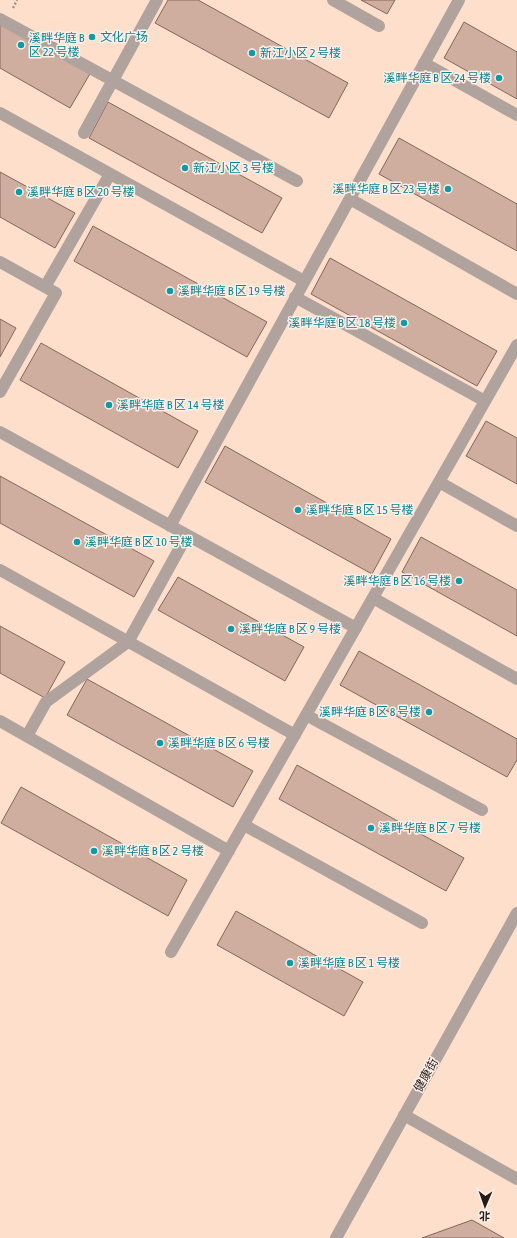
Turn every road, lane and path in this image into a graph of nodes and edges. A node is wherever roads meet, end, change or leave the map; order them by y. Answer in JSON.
{"nodes":[{"id":1,"x":157,"y":0,"type":"edge"},
{"id":2,"x":333,"y":0,"type":"edge"},
{"id":3,"x":459,"y":0,"type":"edge"},
{"id":4,"x":0,"y":19,"type":"edge"},
{"id":5,"x":379,"y":26,"type":"dead end"},
{"id":6,"x":424,"y":63,"type":"junction"},
{"id":7,"x":113,"y":80,"type":"junction"},
{"id":8,"x":0,"y":113,"type":"edge"},
{"id":9,"x":517,"y":115,"type":"edge"},
{"id":10,"x":84,"y":133,"type":"dead end"},
{"id":11,"x":110,"y":174,"type":"junction"},
{"id":12,"x":297,"y":181,"type":"dead end"},
{"id":13,"x":350,"y":199,"type":"junction"},
{"id":14,"x":0,"y":262,"type":"edge"},
{"id":15,"x":304,"y":281,"type":"junction"},
{"id":16,"x":45,"y":287,"type":"junction"},
{"id":17,"x":517,"y":294,"type":"edge"},
{"id":18,"x":295,"y":298,"type":"junction"},
{"id":19,"x":517,"y":345,"type":"edge"},
{"id":20,"x":0,"y":392,"type":"edge"},
{"id":21,"x":485,"y":401,"type":"junction"},
{"id":22,"x":0,"y":432,"type":"edge"},
{"id":23,"x":439,"y":482,"type":"junction"},
{"id":24,"x":170,"y":526,"type":"junction"},
{"id":25,"x":517,"y":526,"type":"edge"},
{"id":26,"x":187,"y":535,"type":"junction"},
{"id":27,"x":0,"y":570,"type":"edge"},
{"id":28,"x":373,"y":598,"type":"junction"},
{"id":29,"x":356,"y":628,"type":"junction"},
{"id":30,"x":128,"y":642,"type":"junction"},
{"id":31,"x":517,"y":679,"type":"edge"},
{"id":32,"x":306,"y":715,"type":"junction"},
{"id":33,"x":0,"y":721,"type":"edge"},
{"id":34,"x":295,"y":735,"type":"junction"},
{"id":35,"x":27,"y":736,"type":"junction"},
{"id":36,"x":482,"y":810,"type":"dead end"},
{"id":37,"x":244,"y":825,"type":"junction"},
{"id":38,"x":229,"y":850,"type":"junction"},
{"id":39,"x":517,"y":913,"type":"edge"},
{"id":40,"x":422,"y":923,"type":"dead end"},
{"id":41,"x":171,"y":952,"type":"dead end"},
{"id":42,"x":404,"y":1116,"type":"junction"},
{"id":43,"x":517,"y":1179,"type":"edge"},
{"id":44,"x":336,"y":1238,"type":"edge"}],
"edges":[{"from":1,"to":7,"type":"street"},
{"from":2,"to":5,"type":"street"},
{"from":3,"to":6,"type":"street"},
{"from":4,"to":7,"type":"street"},
{"from":6,"to":9,"type":"street"},
{"from":6,"to":13,"type":"street"},
{"from":7,"to":10,"type":"street"},
{"from":7,"to":12,"type":"street"},
{"from":8,"to":11,"type":"street"},
{"from":11,"to":15,"type":"street"},
{"from":11,"to":16,"type":"street"},
{"from":13,"to":15,"type":"street"},
{"from":13,"to":17,"type":"street"},
{"from":14,"to":16,"type":"street"},
{"from":15,"to":18,"type":"street"},
{"from":16,"to":20,"type":"street"},
{"from":18,"to":21,"type":"street"},
{"from":18,"to":24,"type":"street"},
{"from":19,"to":21,"type":"street"},
{"from":21,"to":23,"type":"street"},
{"from":22,"to":24,"type":"street"},
{"from":23,"to":25,"type":"street"},
{"from":23,"to":28,"type":"street"},
{"from":24,"to":26,"type":"street"},
{"from":26,"to":29,"type":"street"},
{"from":26,"to":30,"type":"street"},
{"from":27,"to":30,"type":"street"},
{"from":28,"to":29,"type":"street"},
{"from":28,"to":31,"type":"street"},
{"from":29,"to":32,"type":"street"},
{"from":30,"to":34,"type":"street"},
{"from":30,"to":35,"type":"street"},
{"from":32,"to":34,"type":"street"},
{"from":32,"to":36,"type":"street"},
{"from":33,"to":35,"type":"street"},
{"from":34,"to":37,"type":"street"},
{"from":35,"to":38,"type":"street"},
{"from":37,"to":38,"type":"street"},
{"from":37,"to":40,"type":"street"},
{"from":38,"to":41,"type":"street"},
{"from":39,"to":42,"type":"street","name":"健康街"},
{"from":42,"to":43,"type":"street"},
{"from":42,"to":44,"type":"street","name":"健康街"}]}
